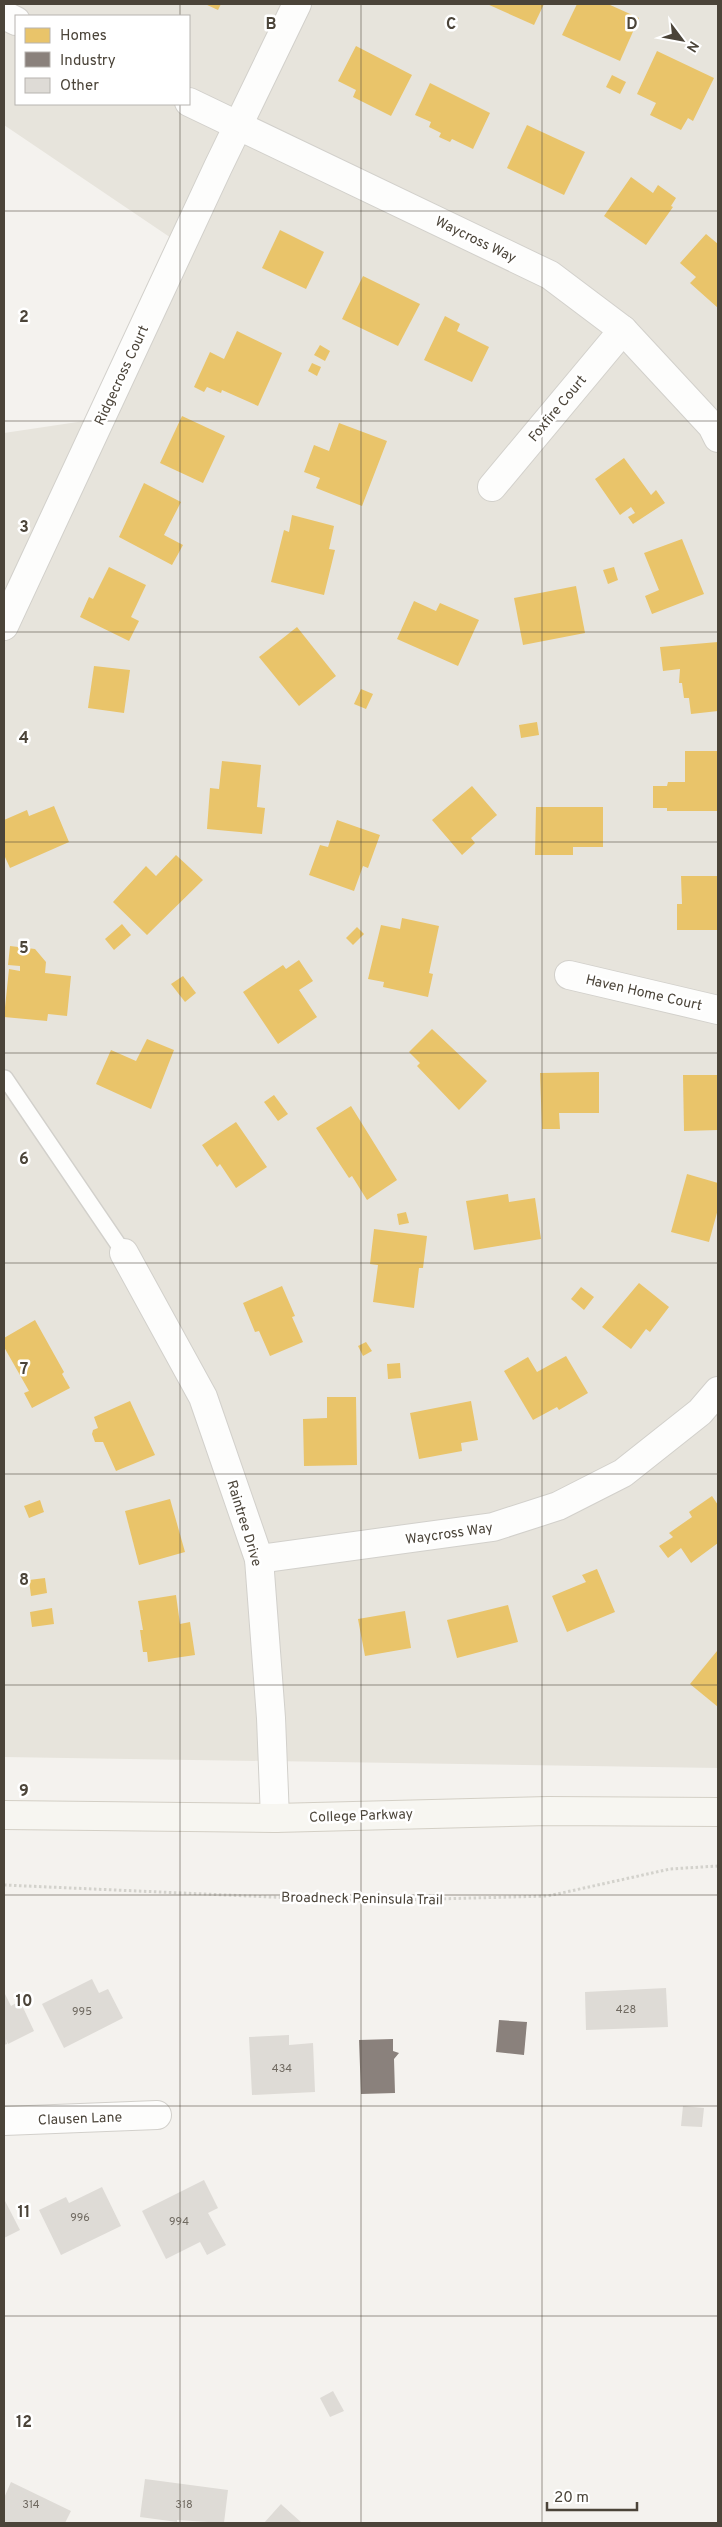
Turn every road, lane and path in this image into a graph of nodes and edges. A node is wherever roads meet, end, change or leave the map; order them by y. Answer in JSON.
{"nodes":[{"id":1,"x":297,"y":4,"type":"edge"},
{"id":2,"x":190,"y":102,"type":"edge"},
{"id":3,"x":238,"y":125,"type":"junction"},
{"id":4,"x":623,"y":330,"type":"junction"},
{"id":5,"x":718,"y":438,"type":"edge"},
{"id":6,"x":492,"y":487,"type":"dead end"},
{"id":7,"x":4,"y":626,"type":"edge"},
{"id":8,"x":569,"y":975,"type":"dead end"},
{"id":9,"x":718,"y":1010,"type":"edge"},
{"id":10,"x":5,"y":1078,"type":"dead end"},
{"id":11,"x":124,"y":1253,"type":"joint"},
{"id":12,"x":718,"y":1391,"type":"edge"},
{"id":13,"x":259,"y":1559,"type":"junction"},
{"id":14,"x":718,"y":1812,"type":"edge"},
{"id":15,"x":4,"y":1815,"type":"edge"},
{"id":16,"x":276,"y":1818,"type":"junction"},
{"id":17,"x":718,"y":1866,"type":"edge"},
{"id":18,"x":4,"y":1885,"type":"edge"},
{"id":19,"x":156,"y":2115,"type":"dead end"},
{"id":20,"x":4,"y":2122,"type":"edge"}],
"edges":[{"from":1,"to":3,"type":"street","name":"Ridgecross Court"},
{"from":2,"to":3,"type":"street","name":"Waycross Way"},
{"from":3,"to":4,"type":"street","name":"Waycross Way"},
{"from":3,"to":7,"type":"street","name":"Ridgecross Court"},
{"from":4,"to":5,"type":"street","name":"Waycross Way"},
{"from":4,"to":6,"type":"street","name":"Foxfire Court"},
{"from":8,"to":9,"type":"street","name":"Haven Home Court"},
{"from":10,"to":11,"type":"lane"},
{"from":11,"to":13,"type":"street","name":"Raintree Drive"},
{"from":12,"to":13,"type":"street","name":"Waycross Way"},
{"from":13,"to":16,"type":"street","name":"Raintree Drive"},
{"from":14,"to":16,"type":"main road","name":"College Parkway"},
{"from":15,"to":16,"type":"main road","name":"College Parkway"},
{"from":17,"to":18,"type":"path","name":"Broadneck Peninsula Trail"},
{"from":19,"to":20,"type":"street","name":"Clausen Lane"}]}
